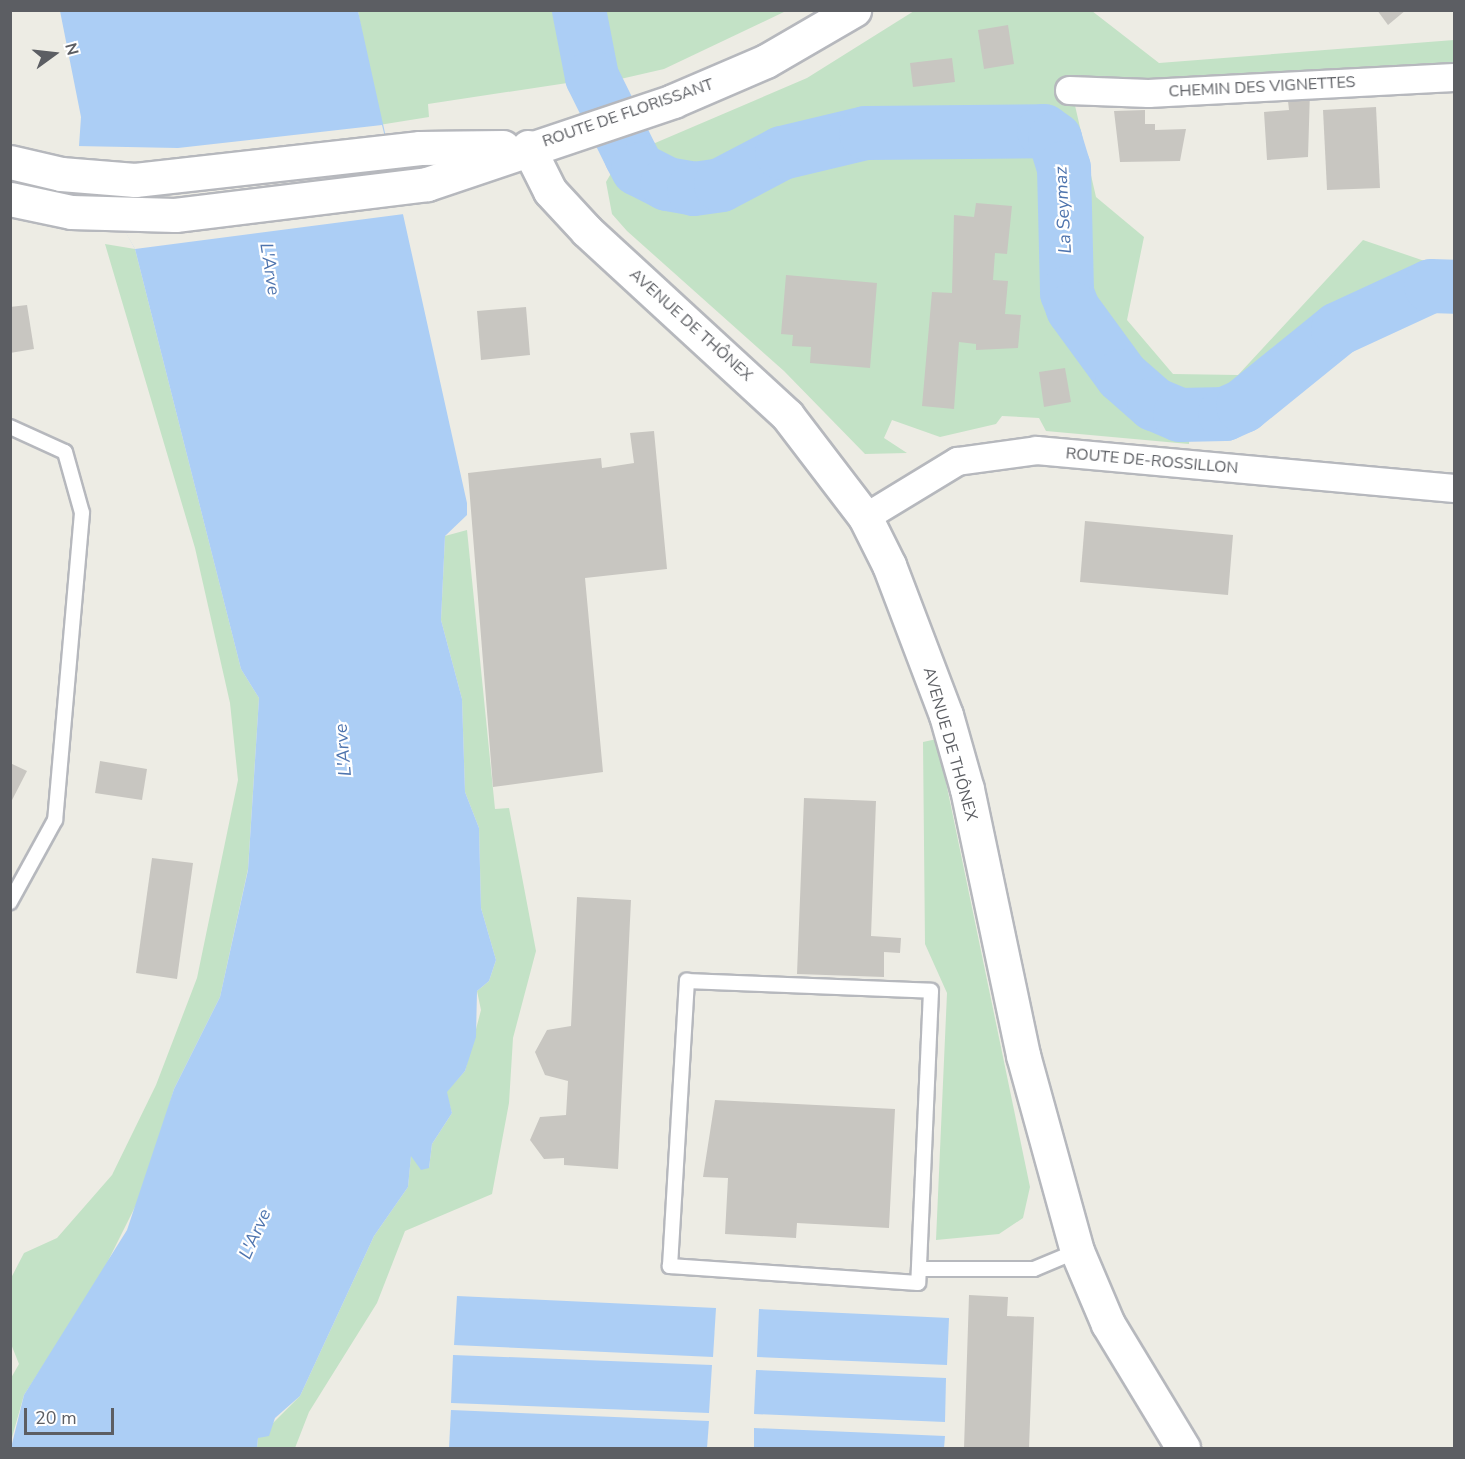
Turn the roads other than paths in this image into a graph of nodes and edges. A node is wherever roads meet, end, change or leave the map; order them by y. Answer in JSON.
{"nodes":[{"id":1,"x":854,"y":10,"type":"edge"},
{"id":2,"x":1455,"y":77,"type":"edge"},
{"id":3,"x":1069,"y":90,"type":"dead end"},
{"id":4,"x":544,"y":143,"type":"junction"},
{"id":5,"x":10,"y":162,"type":"edge"},
{"id":6,"x":10,"y":199,"type":"edge"},
{"id":7,"x":10,"y":427,"type":"edge"},
{"id":8,"x":1455,"y":488,"type":"edge"},
{"id":9,"x":865,"y":518,"type":"junction"},
{"id":10,"x":10,"y":902,"type":"edge"},
{"id":11,"x":1077,"y":1251,"type":"junction"},
{"id":12,"x":919,"y":1269,"type":"junction"},
{"id":13,"x":1183,"y":1449,"type":"edge"}],
"edges":[{"from":1,"to":4,"type":"main road","name":"ROUTE DE FLORISSANT"},
{"from":2,"to":3,"type":"street","name":"CHEMIN DES VIGNETTES"},
{"from":4,"to":5,"type":"main road","name":"ROUTE DE FLORISSANT"},
{"from":4,"to":6,"type":"main road","name":"ROUTE DE FLORISSANT"},
{"from":4,"to":9,"type":"main road","name":"AVENUE DE THÔNEX"},
{"from":7,"to":10,"type":"lane"},
{"from":8,"to":9,"type":"street","name":"ROUTE DE-ROSSILLON"},
{"from":9,"to":11,"type":"main road","name":"AVENUE DE THÔNEX"},
{"from":11,"to":12,"type":"lane"},
{"from":11,"to":13,"type":"main road","name":"AVENUE DE THÔNEX"},
{"from":12,"to":12,"type":"lane"}]}
